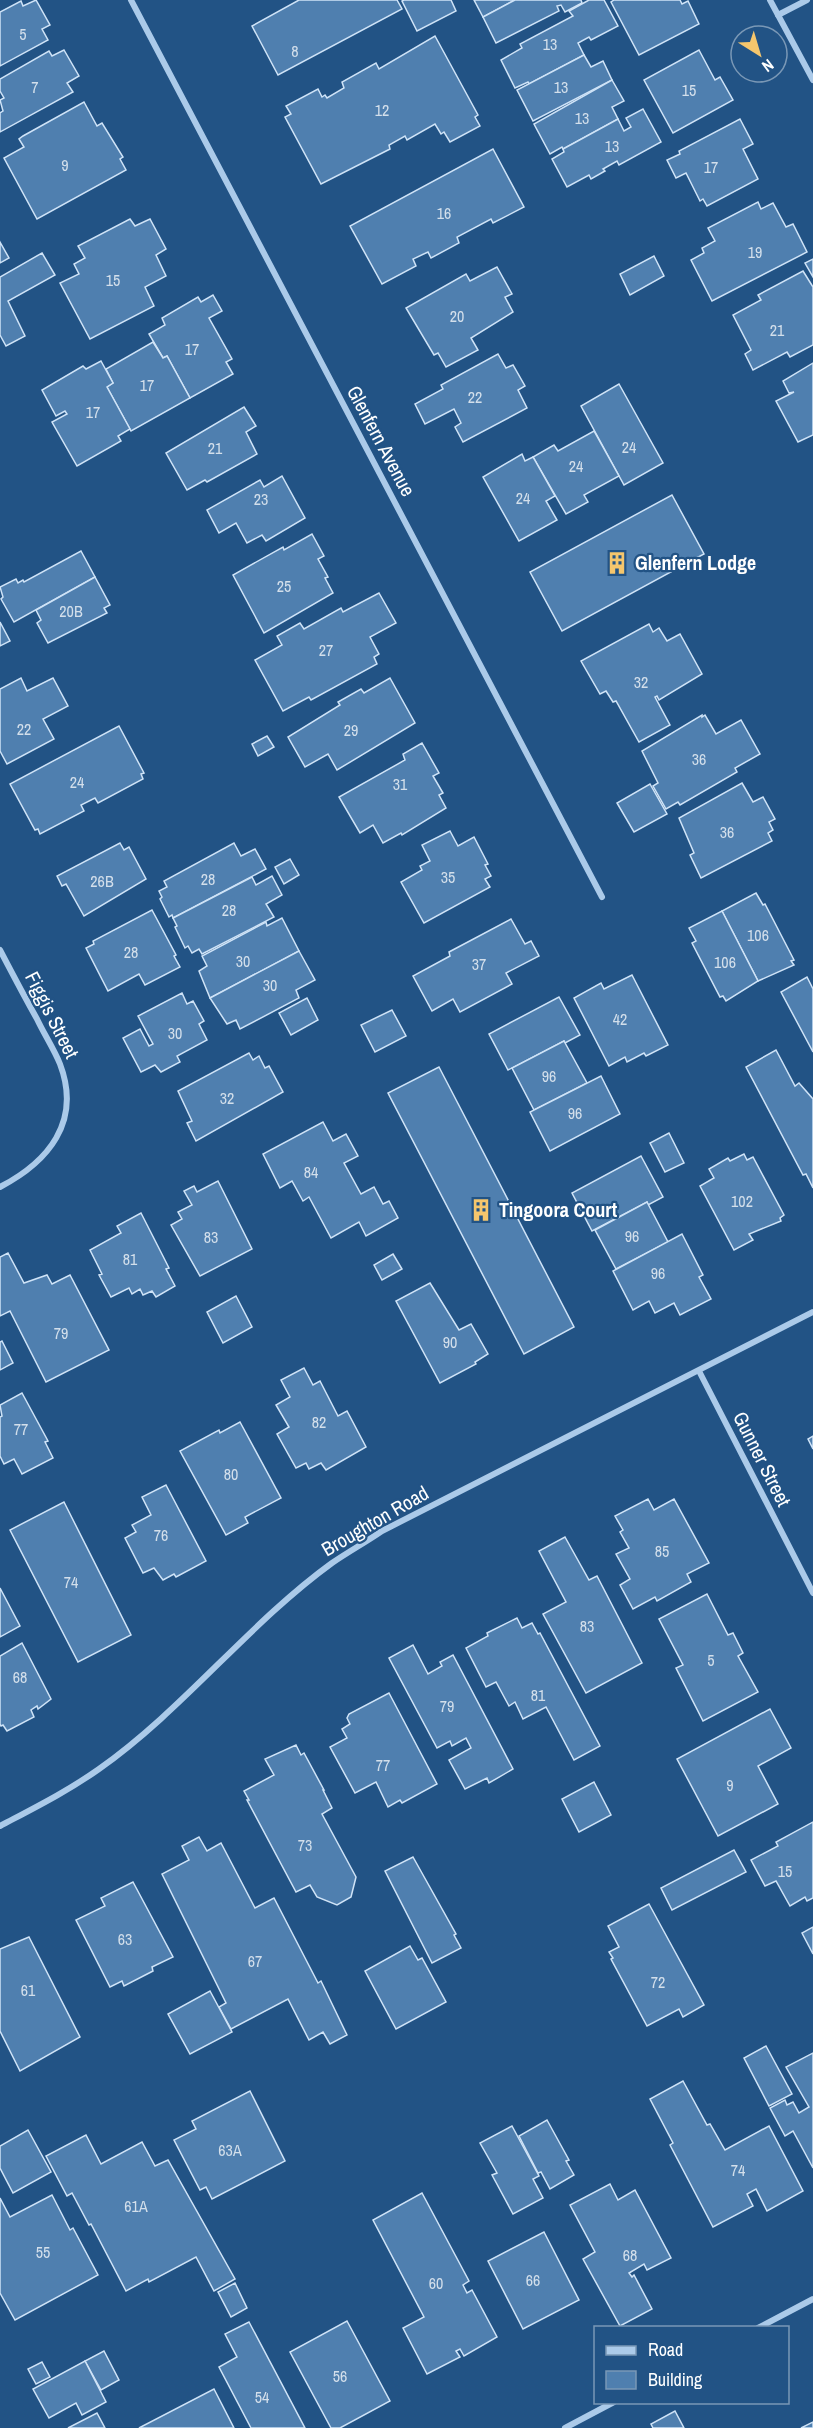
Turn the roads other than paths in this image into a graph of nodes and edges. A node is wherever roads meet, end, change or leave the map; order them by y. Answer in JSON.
{"nodes":[{"id":1,"x":131,"y":0,"type":"edge"},
{"id":2,"x":770,"y":0,"type":"edge"},
{"id":3,"x":807,"y":0,"type":"edge"},
{"id":4,"x":778,"y":15,"type":"junction"},
{"id":5,"x":813,"y":80,"type":"edge"},
{"id":6,"x":602,"y":897,"type":"dead end"},
{"id":7,"x":0,"y":950,"type":"edge"},
{"id":8,"x":0,"y":1187,"type":"edge"},
{"id":9,"x":813,"y":1312,"type":"edge"},
{"id":10,"x":699,"y":1371,"type":"junction"},
{"id":11,"x":813,"y":1593,"type":"edge"},
{"id":12,"x":0,"y":1826,"type":"edge"},
{"id":13,"x":813,"y":2299,"type":"edge"},
{"id":14,"x":762,"y":2326,"type":"edge"},
{"id":15,"x":612,"y":2404,"type":"edge"},
{"id":16,"x":565,"y":2428,"type":"edge"}],
"edges":[{"from":1,"to":6,"type":"street","name":"Glenfern Avenue"},
{"from":2,"to":4,"type":"street"},
{"from":3,"to":4,"type":"street"},
{"from":4,"to":5,"type":"street"},
{"from":7,"to":8,"type":"street","name":"Figgis Street"},
{"from":9,"to":10,"type":"street","name":"Broughton Road"},
{"from":10,"to":11,"type":"street","name":"Gunner Street"},
{"from":10,"to":12,"type":"street","name":"Broughton Road"},
{"from":13,"to":14,"type":"street"},
{"from":15,"to":16,"type":"street"}]}
